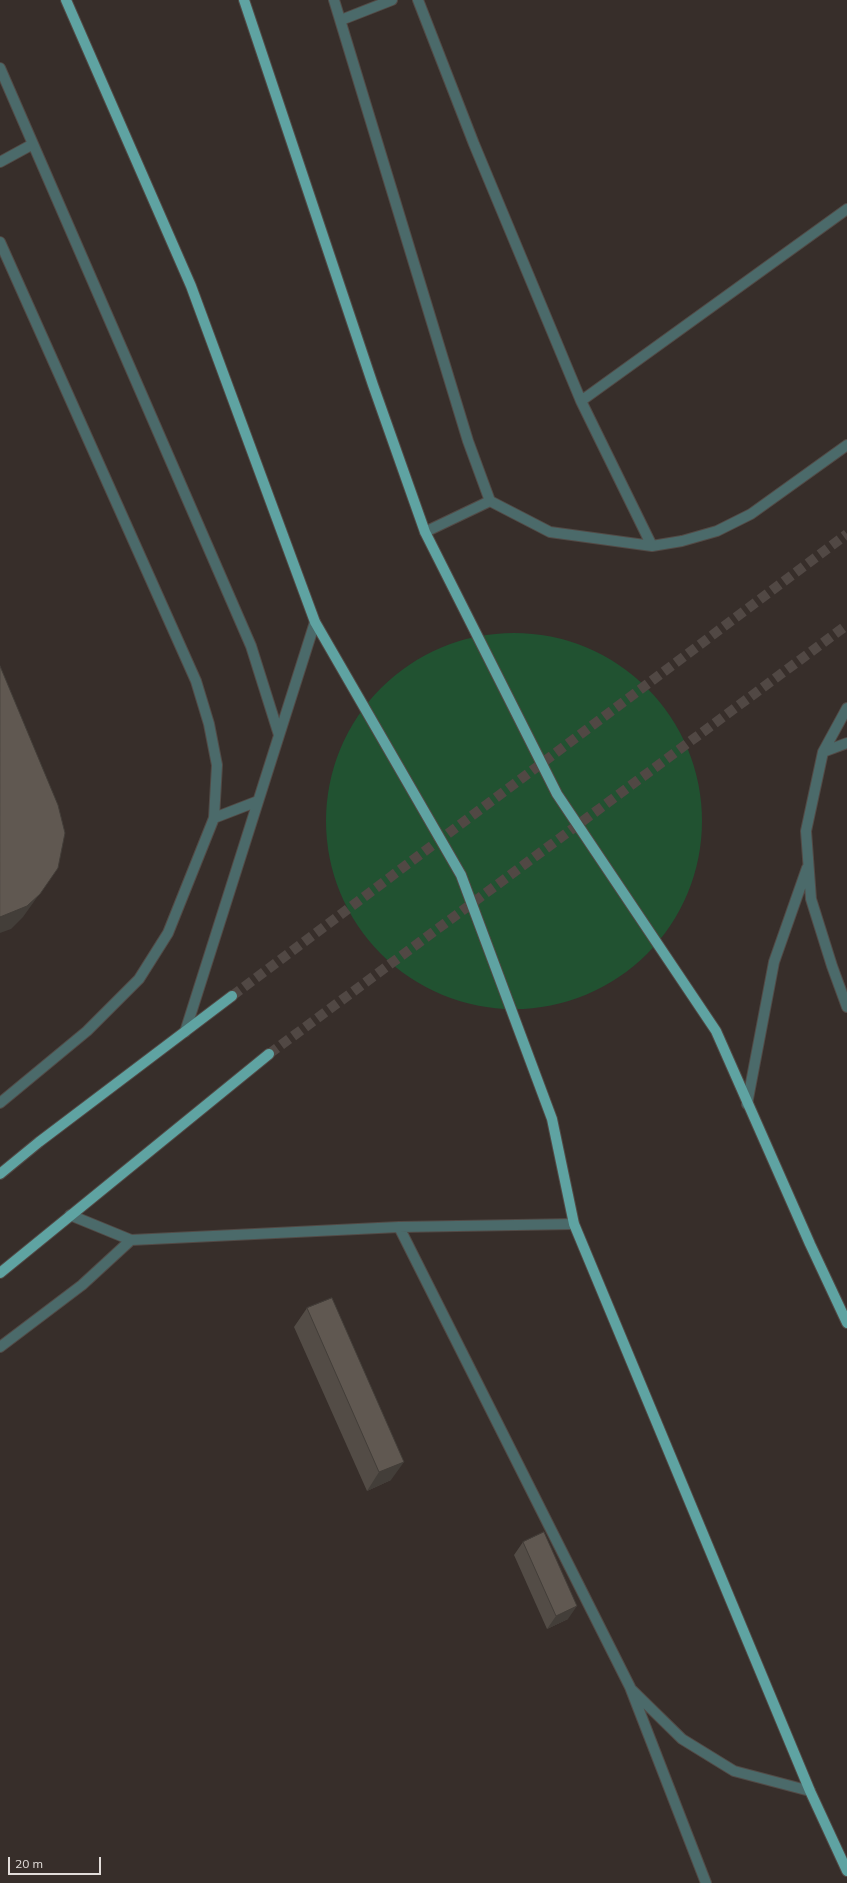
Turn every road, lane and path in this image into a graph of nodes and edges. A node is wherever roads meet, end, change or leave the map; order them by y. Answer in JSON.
{"nodes":[{"id":1,"x":66,"y":0,"type":"edge"},
{"id":2,"x":244,"y":0,"type":"edge"},
{"id":3,"x":334,"y":0,"type":"edge"},
{"id":4,"x":392,"y":0,"type":"edge"},
{"id":5,"x":418,"y":0,"type":"edge"},
{"id":6,"x":342,"y":20,"type":"junction"},
{"id":7,"x":0,"y":68,"type":"edge"},
{"id":8,"x":33,"y":144,"type":"junction"},
{"id":9,"x":0,"y":162,"type":"edge"},
{"id":10,"x":847,"y":209,"type":"edge"},
{"id":11,"x":0,"y":242,"type":"edge"},
{"id":12,"x":581,"y":401,"type":"junction"},
{"id":13,"x":847,"y":445,"type":"edge"},
{"id":14,"x":490,"y":501,"type":"junction"},
{"id":15,"x":425,"y":532,"type":"junction"},
{"id":16,"x":652,"y":546,"type":"junction"},
{"id":17,"x":315,"y":622,"type":"junction"},
{"id":18,"x":847,"y":708,"type":"edge"},
{"id":19,"x":279,"y":735,"type":"junction"},
{"id":20,"x":847,"y":743,"type":"edge"},
{"id":21,"x":823,"y":752,"type":"junction"},
{"id":22,"x":258,"y":801,"type":"junction"},
{"id":23,"x":214,"y":818,"type":"junction"},
{"id":24,"x":808,"y":865,"type":"junction"},
{"id":25,"x":232,"y":996,"type":"tunnel mouth"},
{"id":26,"x":847,"y":1007,"type":"edge"},
{"id":27,"x":185,"y":1032,"type":"junction"},
{"id":28,"x":269,"y":1054,"type":"tunnel mouth"},
{"id":29,"x":0,"y":1103,"type":"edge"},
{"id":30,"x":747,"y":1104,"type":"junction"},
{"id":31,"x":0,"y":1174,"type":"edge"},
{"id":32,"x":70,"y":1215,"type":"junction"},
{"id":33,"x":574,"y":1224,"type":"junction"},
{"id":34,"x":399,"y":1227,"type":"junction"},
{"id":35,"x":131,"y":1240,"type":"junction"},
{"id":36,"x":0,"y":1273,"type":"edge"},
{"id":37,"x":847,"y":1323,"type":"edge"},
{"id":38,"x":0,"y":1347,"type":"edge"},
{"id":39,"x":630,"y":1687,"type":"junction"},
{"id":40,"x":810,"y":1791,"type":"junction"},
{"id":41,"x":847,"y":1871,"type":"edge"},
{"id":42,"x":706,"y":1883,"type":"edge"}],
"edges":[{"from":1,"to":17,"type":"main road"},
{"from":2,"to":15,"type":"main road"},
{"from":3,"to":6,"type":"street"},
{"from":4,"to":6,"type":"street"},
{"from":5,"to":12,"type":"street"},
{"from":6,"to":14,"type":"street"},
{"from":7,"to":8,"type":"street"},
{"from":8,"to":9,"type":"street"},
{"from":8,"to":19,"type":"street"},
{"from":10,"to":12,"type":"street"},
{"from":11,"to":23,"type":"street"},
{"from":12,"to":16,"type":"street"},
{"from":13,"to":16,"type":"street"},
{"from":14,"to":15,"type":"street"},
{"from":14,"to":16,"type":"street"},
{"from":15,"to":30,"type":"main road"},
{"from":17,"to":19,"type":"street"},
{"from":17,"to":33,"type":"main road"},
{"from":18,"to":21,"type":"street"},
{"from":19,"to":22,"type":"street"},
{"from":20,"to":21,"type":"street"},
{"from":21,"to":24,"type":"street"},
{"from":22,"to":23,"type":"street"},
{"from":22,"to":27,"type":"street"},
{"from":23,"to":29,"type":"street"},
{"from":24,"to":26,"type":"street"},
{"from":24,"to":30,"type":"street"},
{"from":25,"to":27,"type":"main road"},
{"from":27,"to":31,"type":"main road"},
{"from":28,"to":32,"type":"main road"},
{"from":30,"to":37,"type":"main road"},
{"from":32,"to":35,"type":"street"},
{"from":32,"to":36,"type":"main road"},
{"from":33,"to":34,"type":"street"},
{"from":33,"to":40,"type":"main road"},
{"from":34,"to":35,"type":"street"},
{"from":34,"to":39,"type":"street"},
{"from":35,"to":38,"type":"street"},
{"from":39,"to":40,"type":"street"},
{"from":39,"to":42,"type":"street"},
{"from":40,"to":41,"type":"main road"}]}
